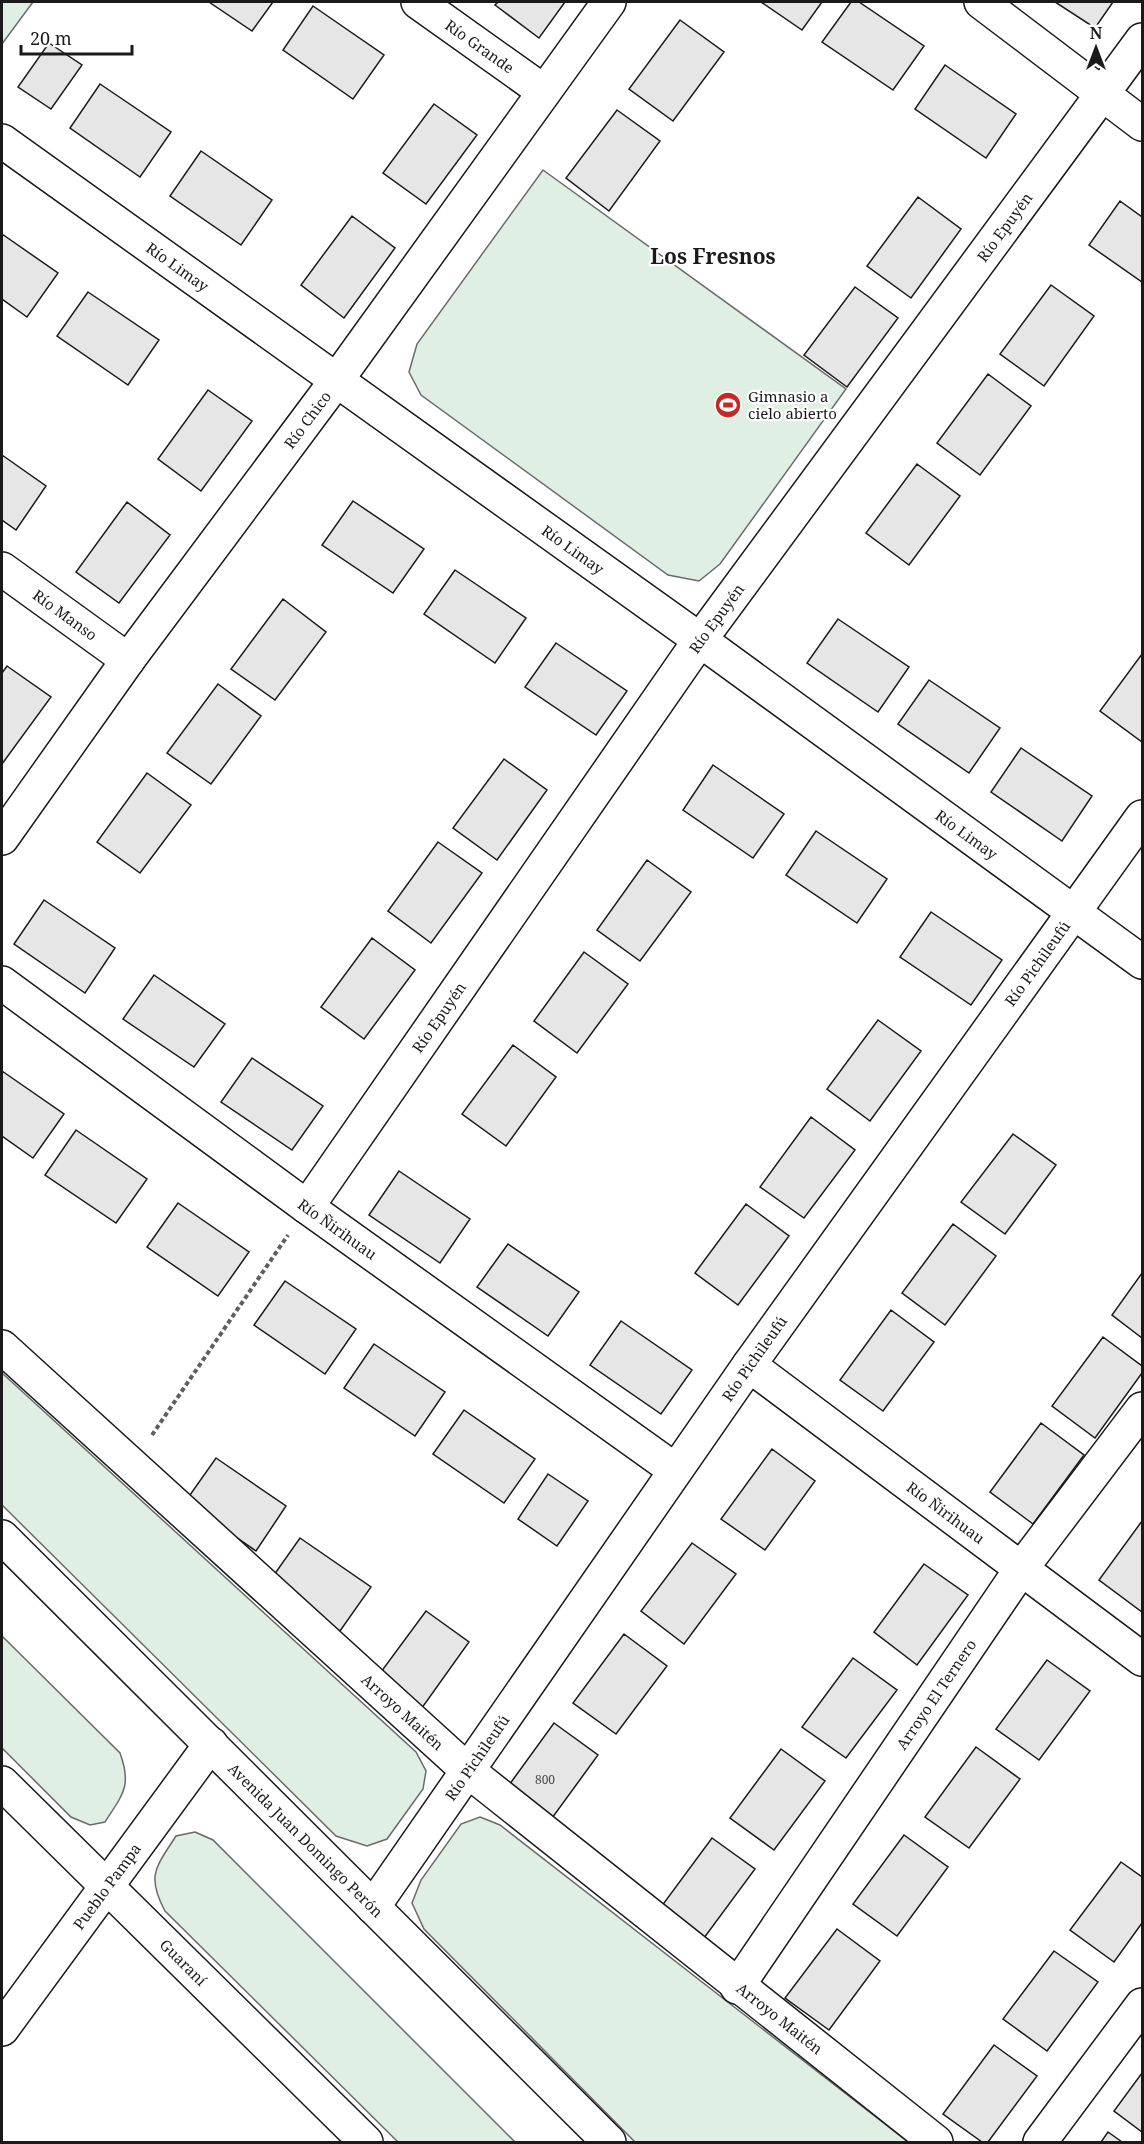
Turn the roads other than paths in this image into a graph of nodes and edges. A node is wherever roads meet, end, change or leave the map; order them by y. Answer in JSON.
{"nodes":[{"id":1,"x":418,"y":2,"type":"edge"},
{"id":2,"x":609,"y":2,"type":"edge"},
{"id":3,"x":981,"y":2,"type":"edge"},
{"id":4,"x":1143,"y":40,"type":"edge"},
{"id":5,"x":543,"y":91,"type":"junction"},
{"id":6,"x":1103,"y":95,"type":"junction"},
{"id":7,"x":1143,"y":124,"type":"edge"},
{"id":8,"x":2,"y":141,"type":"edge"},
{"id":9,"x":336,"y":381,"type":"junction"},
{"id":10,"x":2,"y":569,"type":"edge"},
{"id":11,"x":700,"y":640,"type":"junction"},
{"id":12,"x":128,"y":660,"type":"junction"},
{"id":13,"x":1143,"y":817,"type":"edge"},
{"id":14,"x":2,"y":838,"type":"edge"},
{"id":15,"x":1075,"y":912,"type":"junction"},
{"id":16,"x":1143,"y":962,"type":"edge"},
{"id":17,"x":2,"y":983,"type":"edge"},
{"id":18,"x":307,"y":1207,"type":"junction"},
{"id":19,"x":2,"y":1347,"type":"edge"},
{"id":20,"x":749,"y":1365,"type":"junction"},
{"id":21,"x":1143,"y":1409,"type":"edge"},
{"id":22,"x":675,"y":1470,"type":"junction"},
{"id":23,"x":2,"y":1537,"type":"edge"},
{"id":24,"x":1022,"y":1569,"type":"junction"},
{"id":25,"x":1143,"y":1659,"type":"edge"},
{"id":26,"x":211,"y":1744,"type":"junction"},
{"id":27,"x":468,"y":1770,"type":"junction"},
{"id":28,"x":2,"y":1783,"type":"edge"},
{"id":29,"x":106,"y":1886,"type":"junction"},
{"id":30,"x":373,"y":1907,"type":"junction"},
{"id":31,"x":737,"y":1987,"type":"junction"},
{"id":32,"x":1143,"y":2005,"type":"edge"},
{"id":33,"x":2,"y":2030,"type":"edge"},
{"id":34,"x":366,"y":2142,"type":"edge"},
{"id":35,"x":609,"y":2142,"type":"edge"},
{"id":36,"x":936,"y":2142,"type":"edge"},
{"id":37,"x":1040,"y":2142,"type":"edge"}],
"edges":[{"from":1,"to":5,"type":"street","name":"Río Grande"},
{"from":2,"to":5,"type":"street","name":"Río Chico"},
{"from":3,"to":6,"type":"street"},
{"from":4,"to":6,"type":"street","name":"Río Epuyén"},
{"from":5,"to":9,"type":"street","name":"Río Chico"},
{"from":6,"to":7,"type":"street"},
{"from":6,"to":11,"type":"street","name":"Río Epuyén"},
{"from":8,"to":9,"type":"street","name":"Río Limay"},
{"from":9,"to":11,"type":"street","name":"Río Limay"},
{"from":9,"to":12,"type":"street","name":"Río Chico"},
{"from":10,"to":12,"type":"street","name":"Río Manso"},
{"from":11,"to":15,"type":"street","name":"Río Limay"},
{"from":11,"to":18,"type":"street","name":"Río Epuyén"},
{"from":12,"to":14,"type":"street","name":"Río Chico"},
{"from":13,"to":15,"type":"street","name":"Río Pichileufú"},
{"from":15,"to":16,"type":"street","name":"Río Limay"},
{"from":15,"to":20,"type":"street","name":"Río Pichileufú"},
{"from":17,"to":18,"type":"street","name":"Río Ñirihuau"},
{"from":18,"to":22,"type":"street","name":"Río Ñirihuau"},
{"from":19,"to":27,"type":"street","name":"Arroyo Maitén"},
{"from":20,"to":22,"type":"street","name":"Río Pichileufú"},
{"from":20,"to":24,"type":"street","name":"Río Ñirihuau"},
{"from":21,"to":24,"type":"street","name":"Arroyo El Ternero"},
{"from":22,"to":27,"type":"street","name":"Río Pichileufú"},
{"from":23,"to":26,"type":"street","name":"Avenida Juan Domingo Perón"},
{"from":24,"to":25,"type":"street","name":"Río Ñirihuau"},
{"from":24,"to":31,"type":"street","name":"Arroyo El Ternero"},
{"from":26,"to":29,"type":"street","name":"Pueblo Pampa"},
{"from":26,"to":30,"type":"street","name":"Avenida Juan Domingo Perón"},
{"from":27,"to":30,"type":"street","name":"Río Pichileufú"},
{"from":27,"to":31,"type":"street","name":"Arroyo Maitén"},
{"from":28,"to":29,"type":"street","name":"Guaraní"},
{"from":29,"to":33,"type":"street","name":"Pueblo Pampa"},
{"from":29,"to":34,"type":"street","name":"Guaraní"},
{"from":30,"to":35,"type":"street","name":"Avenida Juan Domingo Perón"},
{"from":31,"to":36,"type":"street","name":"Arroyo Maitén"},
{"from":32,"to":37,"type":"street"}]}
